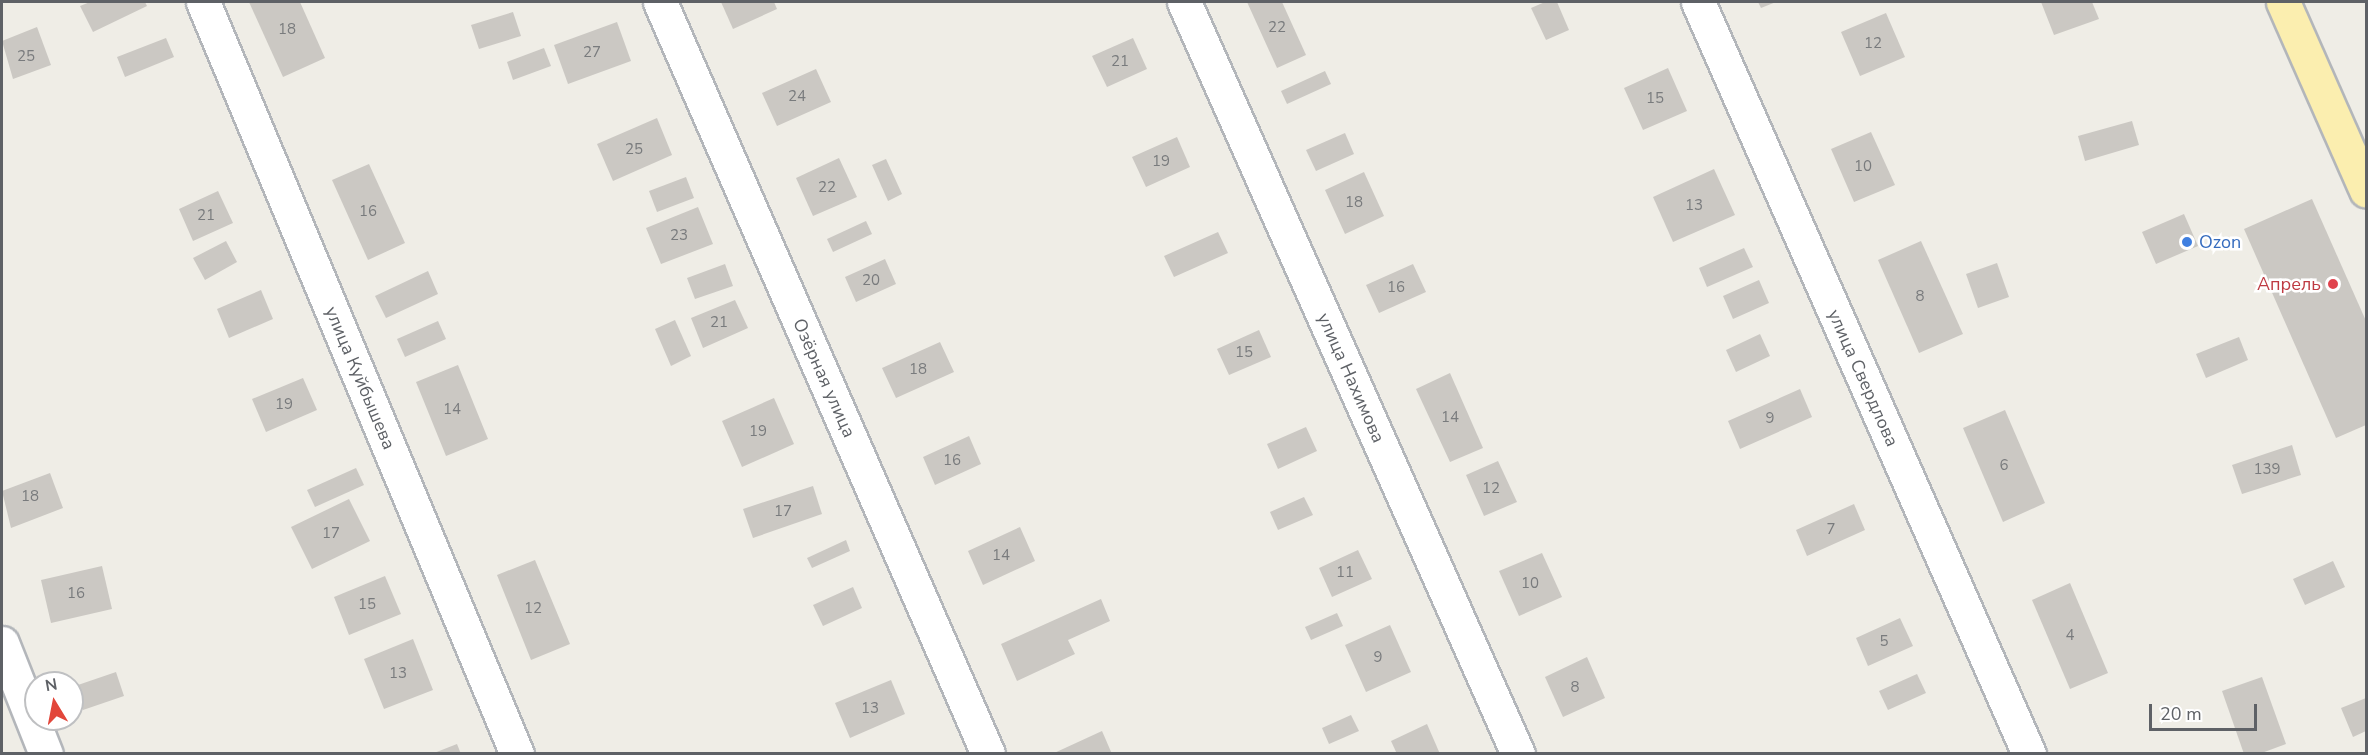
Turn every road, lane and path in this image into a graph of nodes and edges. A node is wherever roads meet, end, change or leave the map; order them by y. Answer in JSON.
{"nodes":[{"id":1,"x":203,"y":2,"type":"edge"},
{"id":2,"x":660,"y":2,"type":"edge"},
{"id":3,"x":1184,"y":2,"type":"edge"},
{"id":4,"x":1698,"y":2,"type":"edge"},
{"id":5,"x":2283,"y":2,"type":"edge"},
{"id":6,"x":2367,"y":190,"type":"edge"},
{"id":7,"x":2,"y":644,"type":"edge"},
{"id":8,"x":46,"y":753,"type":"edge"},
{"id":9,"x":517,"y":753,"type":"edge"},
{"id":10,"x":988,"y":753,"type":"edge"},
{"id":11,"x":1518,"y":753,"type":"edge"},
{"id":12,"x":2029,"y":753,"type":"edge"}],
"edges":[{"from":1,"to":9,"type":"street","name":"улица Куйбышева"},
{"from":2,"to":10,"type":"street","name":"Озёрная улица"},
{"from":3,"to":11,"type":"street","name":"улица Нахимова"},
{"from":4,"to":12,"type":"street","name":"улица Свердлова"},
{"from":5,"to":6,"type":"main road"},
{"from":7,"to":8,"type":"street"}]}
